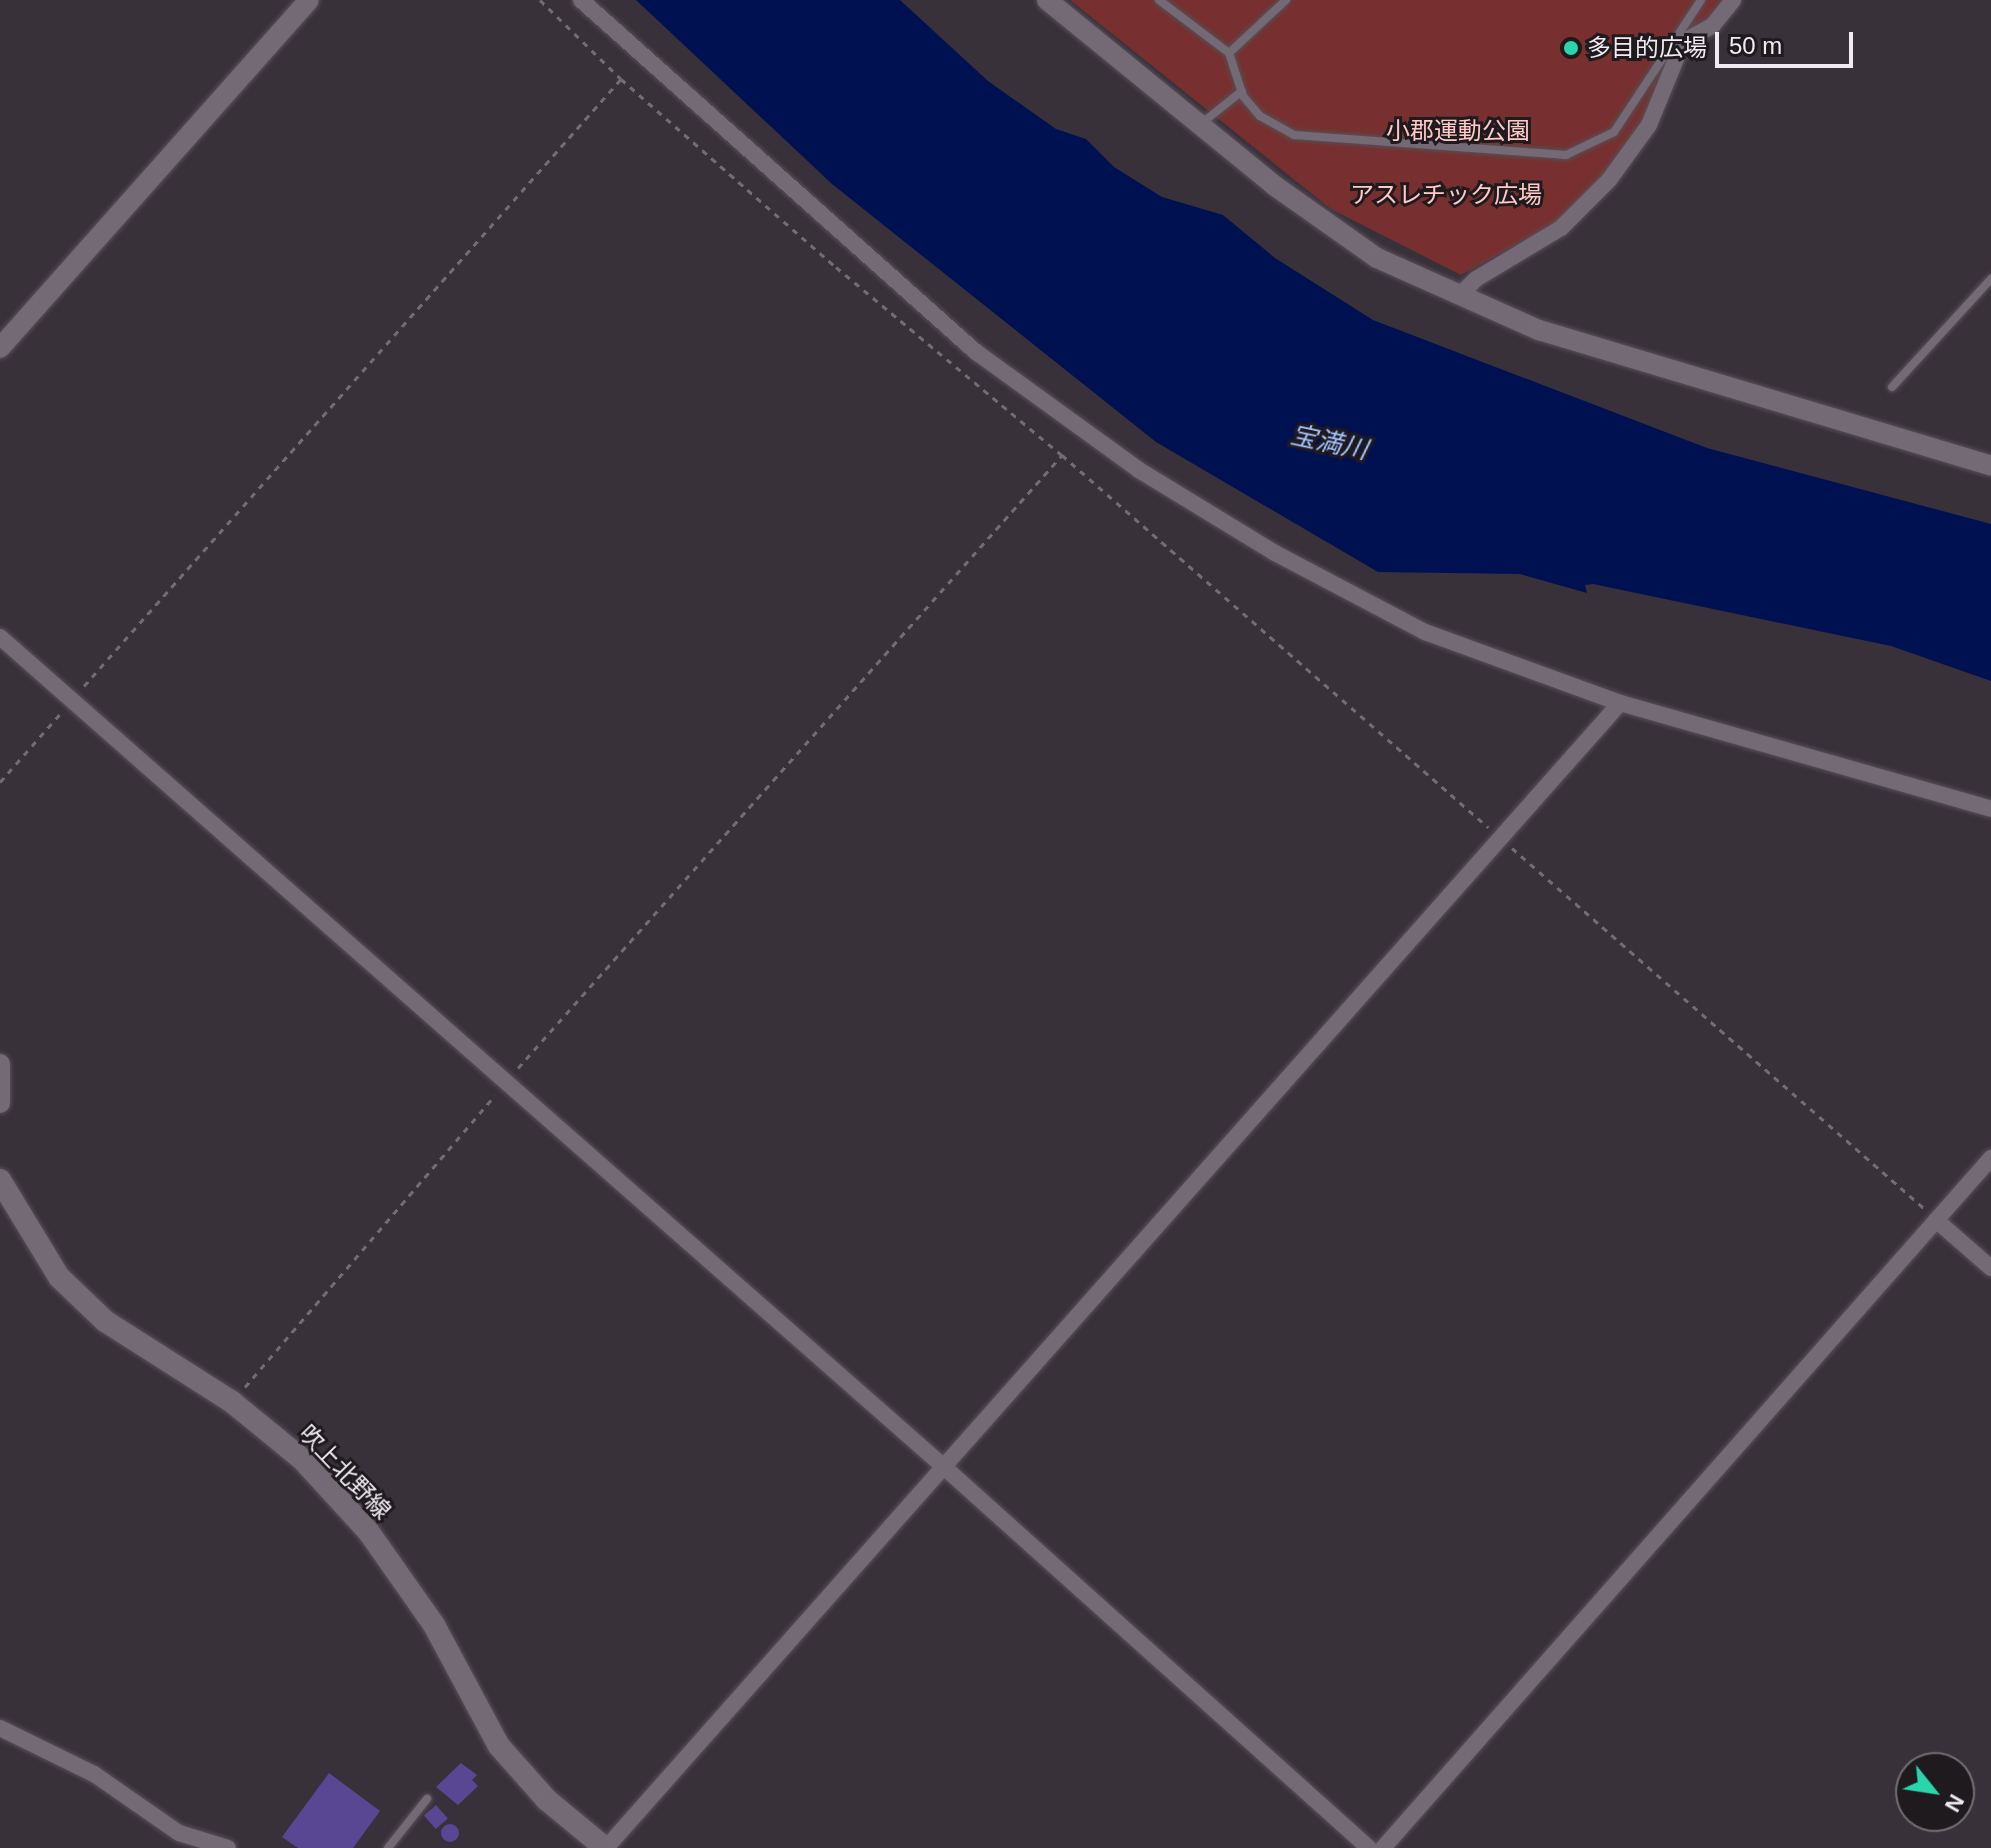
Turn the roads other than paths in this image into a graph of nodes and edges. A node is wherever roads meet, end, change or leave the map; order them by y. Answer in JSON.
{"nodes":[{"id":1,"x":309,"y":0,"type":"edge"},
{"id":2,"x":581,"y":0,"type":"edge"},
{"id":3,"x":1047,"y":0,"type":"edge"},
{"id":4,"x":1159,"y":0,"type":"edge"},
{"id":5,"x":1176,"y":0,"type":"edge"},
{"id":6,"x":1286,"y":0,"type":"edge"},
{"id":7,"x":1701,"y":0,"type":"edge"},
{"id":8,"x":1733,"y":0,"type":"edge"},
{"id":9,"x":1173,"y":10,"type":"junction"},
{"id":10,"x":1229,"y":53,"type":"junction"},
{"id":11,"x":1242,"y":91,"type":"junction"},
{"id":12,"x":1200,"y":125,"type":"junction"},
{"id":13,"x":1991,"y":279,"type":"edge"},
{"id":14,"x":1459,"y":296,"type":"junction"},
{"id":15,"x":0,"y":348,"type":"edge"},
{"id":16,"x":1892,"y":387,"type":"dead end"},
{"id":17,"x":1991,"y":466,"type":"edge"},
{"id":18,"x":0,"y":637,"type":"edge"},
{"id":19,"x":1620,"y":703,"type":"junction"},
{"id":20,"x":1991,"y":809,"type":"edge"},
{"id":21,"x":0,"y":1064,"type":"edge"},
{"id":22,"x":0,"y":1103,"type":"edge"},
{"id":23,"x":1991,"y":1158,"type":"edge"},
{"id":24,"x":0,"y":1180,"type":"edge"},
{"id":25,"x":1936,"y":1220,"type":"junction"},
{"id":26,"x":1991,"y":1268,"type":"edge"},
{"id":27,"x":944,"y":1467,"type":"junction"},
{"id":28,"x":0,"y":1728,"type":"edge"},
{"id":29,"x":427,"y":1799,"type":"dead end"},
{"id":30,"x":228,"y":1848,"type":"edge"},
{"id":31,"x":388,"y":1848,"type":"edge"},
{"id":32,"x":605,"y":1848,"type":"edge"},
{"id":33,"x":1369,"y":1848,"type":"edge"},
{"id":34,"x":1383,"y":1848,"type":"edge"}],
"edges":[{"from":1,"to":15,"type":"street"},
{"from":2,"to":19,"type":"street"},
{"from":3,"to":12,"type":"street"},
{"from":4,"to":9,"type":"lane"},
{"from":5,"to":9,"type":"lane"},
{"from":6,"to":10,"type":"lane"},
{"from":7,"to":11,"type":"lane"},
{"from":8,"to":14,"type":"street"},
{"from":9,"to":10,"type":"lane"},
{"from":10,"to":11,"type":"lane"},
{"from":11,"to":12,"type":"lane"},
{"from":12,"to":14,"type":"street"},
{"from":13,"to":16,"type":"lane"},
{"from":14,"to":17,"type":"street"},
{"from":18,"to":27,"type":"street"},
{"from":19,"to":20,"type":"street"},
{"from":19,"to":27,"type":"street"},
{"from":21,"to":22,"type":"street"},
{"from":23,"to":25,"type":"street"},
{"from":24,"to":32,"type":"main road","name":"吹上北野線"},
{"from":25,"to":26,"type":"street"},
{"from":25,"to":34,"type":"street"},
{"from":27,"to":32,"type":"street"},
{"from":27,"to":33,"type":"street"},
{"from":28,"to":30,"type":"street"},
{"from":29,"to":31,"type":"lane"}]}
